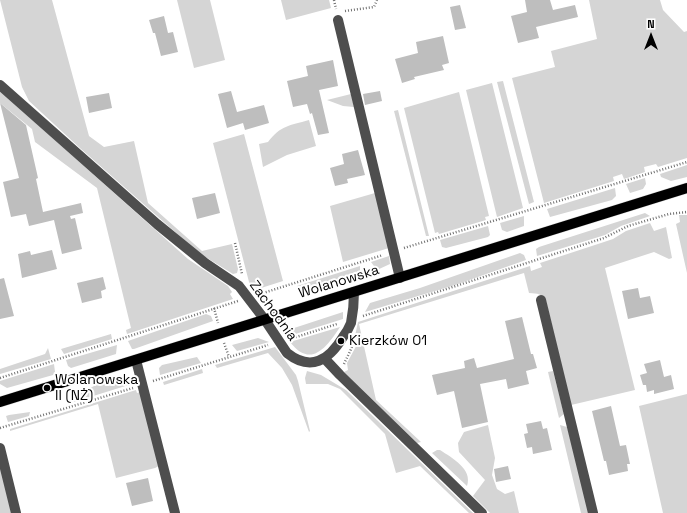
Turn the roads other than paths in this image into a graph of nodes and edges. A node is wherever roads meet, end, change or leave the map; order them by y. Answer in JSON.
{"nodes":[{"id":1,"x":339,"y":14,"type":"road end"},
{"id":2,"x":0,"y":85,"type":"edge"},
{"id":3,"x":687,"y":188,"type":"edge"},
{"id":4,"x":400,"y":278,"type":"junction"},
{"id":5,"x":354,"y":292,"type":"junction"},
{"id":6,"x":541,"y":300,"type":"dead end"},
{"id":7,"x":266,"y":320,"type":"junction"},
{"id":8,"x":325,"y":359,"type":"junction"},
{"id":9,"x":136,"y":360,"type":"junction"},
{"id":10,"x":0,"y":402,"type":"edge"},
{"id":11,"x":0,"y":448,"type":"edge"},
{"id":12,"x":16,"y":513,"type":"edge"},
{"id":13,"x":175,"y":513,"type":"edge"},
{"id":14,"x":482,"y":513,"type":"edge"},
{"id":15,"x":593,"y":513,"type":"edge"}],
"edges":[{"from":1,"to":4,"type":"street"},
{"from":2,"to":7,"type":"street","name":"Zachodnia"},
{"from":3,"to":4,"type":"main road","name":"Wolanowska"},
{"from":4,"to":5,"type":"main road","name":"Wolanowska"},
{"from":5,"to":7,"type":"main road","name":"Wolanowska"},
{"from":5,"to":8,"type":"street"},
{"from":6,"to":15,"type":"street"},
{"from":7,"to":8,"type":"street","name":"Zachodnia"},
{"from":7,"to":9,"type":"main road","name":"Wolanowska"},
{"from":8,"to":14,"type":"street"},
{"from":9,"to":10,"type":"main road","name":"Wolanowska"},
{"from":9,"to":13,"type":"street"},
{"from":11,"to":12,"type":"street"}]}
